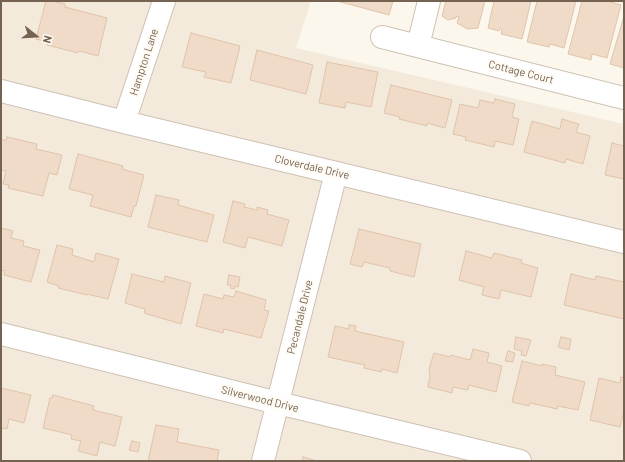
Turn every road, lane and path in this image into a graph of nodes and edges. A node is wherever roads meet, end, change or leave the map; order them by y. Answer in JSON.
{"nodes":[{"id":1,"x":164,"y":1,"type":"edge"},
{"id":2,"x":429,"y":1,"type":"edge"},
{"id":3,"x":382,"y":37,"type":"dead end"},
{"id":4,"x":418,"y":46,"type":"junction"},
{"id":5,"x":1,"y":92,"type":"edge"},
{"id":6,"x":624,"y":98,"type":"edge"},
{"id":7,"x":124,"y":122,"type":"junction"},
{"id":8,"x":336,"y":173,"type":"junction"},
{"id":9,"x":624,"y":242,"type":"edge"},
{"id":10,"x":1,"y":334,"type":"edge"},
{"id":11,"x":278,"y":403,"type":"junction"},
{"id":12,"x":263,"y":461,"type":"edge"},
{"id":13,"x":520,"y":461,"type":"edge"}],
"edges":[{"from":1,"to":7,"type":"street","name":"Hampton Lane"},
{"from":2,"to":4,"type":"street"},
{"from":3,"to":4,"type":"street","name":"Cottage Court"},
{"from":4,"to":6,"type":"street","name":"Cottage Court"},
{"from":5,"to":7,"type":"street","name":"Cloverdale Drive"},
{"from":7,"to":8,"type":"street","name":"Cloverdale Drive"},
{"from":8,"to":9,"type":"street","name":"Cloverdale Drive"},
{"from":8,"to":11,"type":"street","name":"Pecandale Drive"},
{"from":10,"to":11,"type":"street","name":"Silverwood Drive"},
{"from":11,"to":12,"type":"street","name":"Pecandale Drive"},
{"from":11,"to":13,"type":"street","name":"Silverwood Drive"}]}
